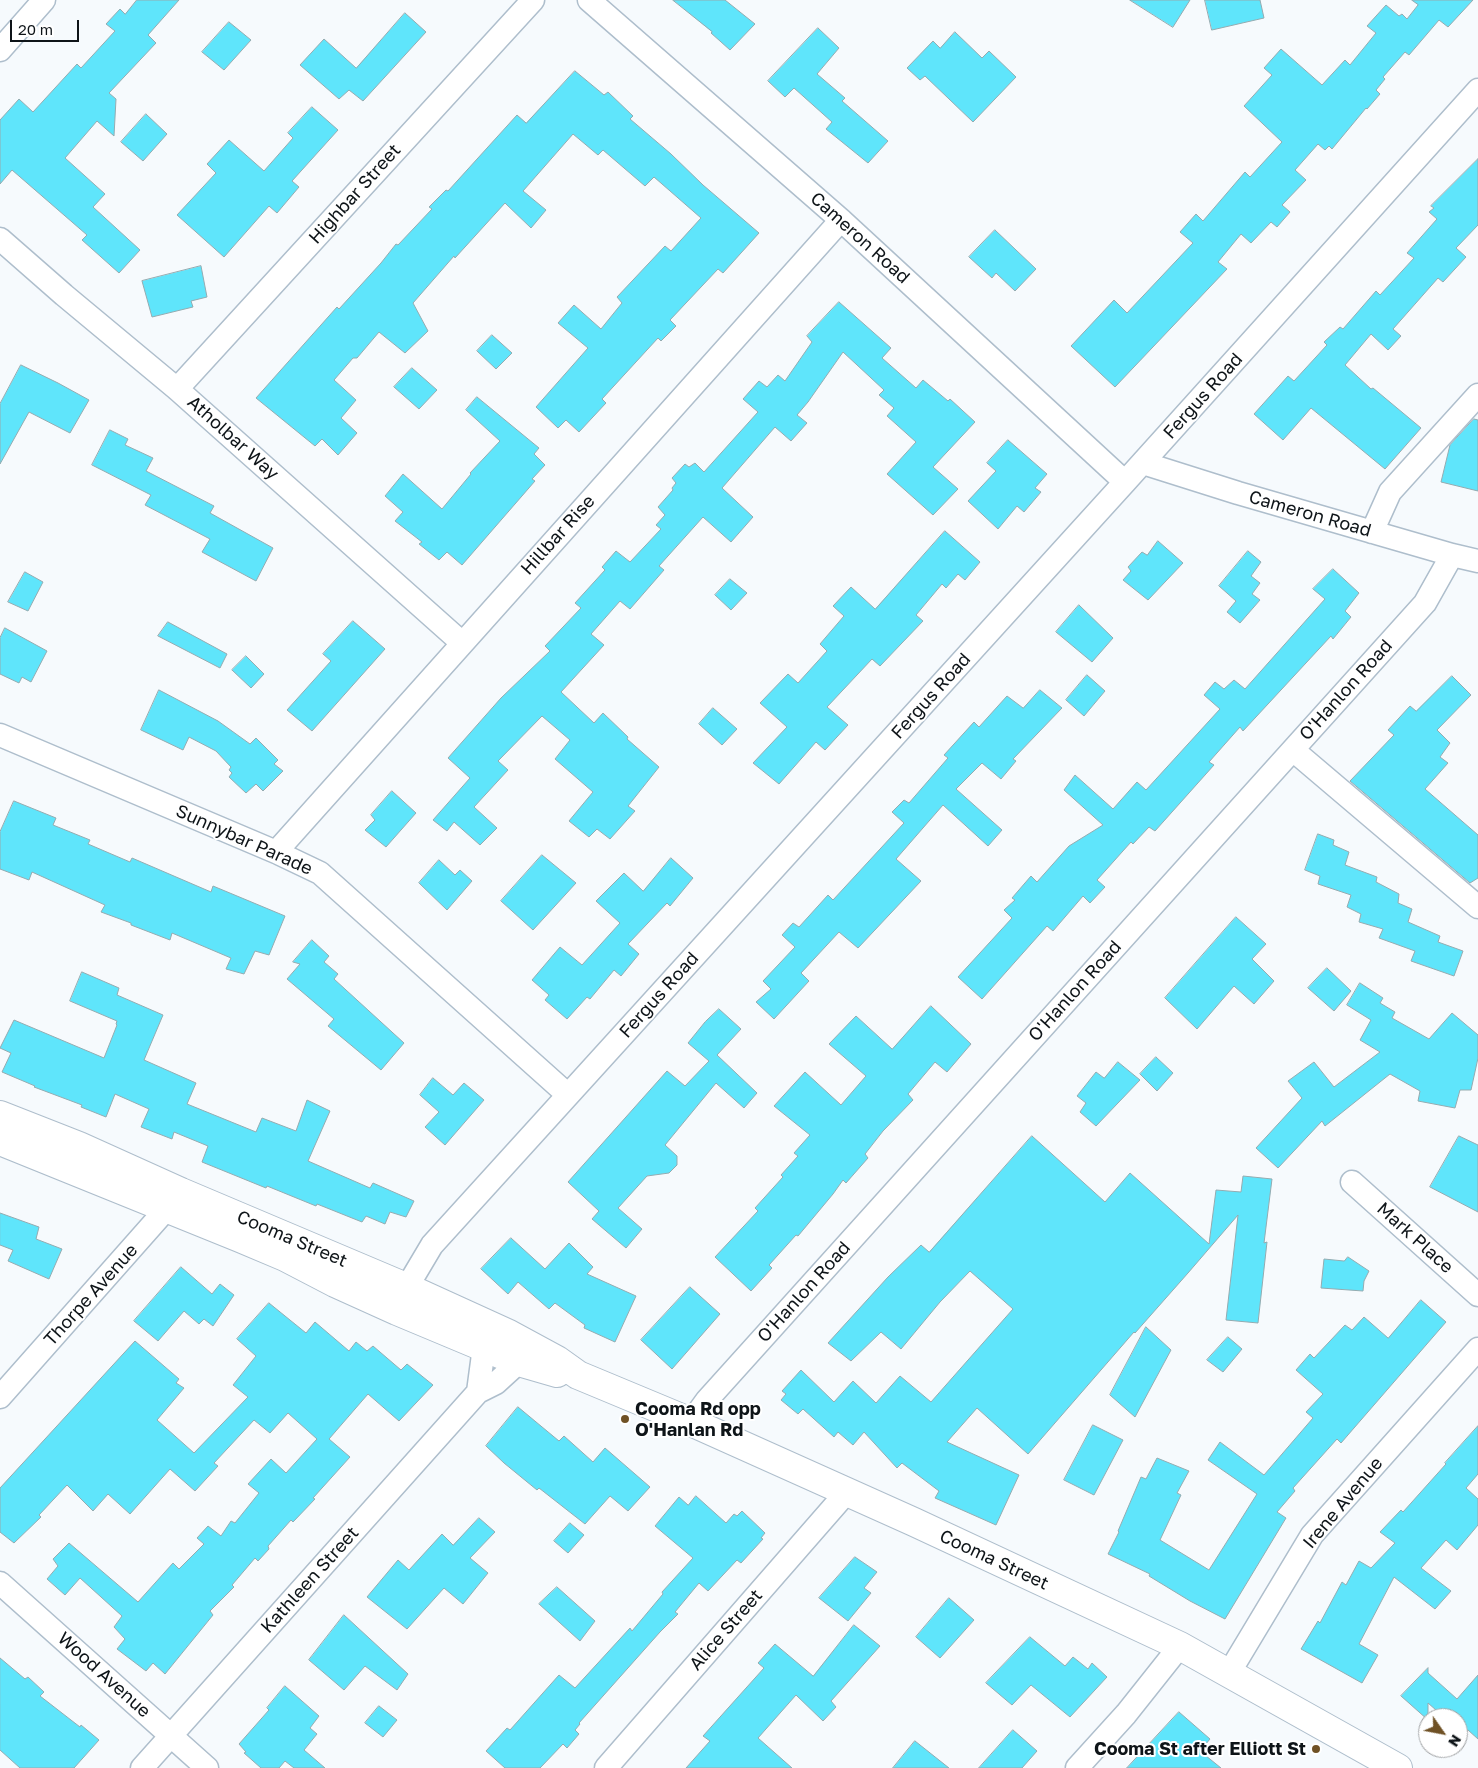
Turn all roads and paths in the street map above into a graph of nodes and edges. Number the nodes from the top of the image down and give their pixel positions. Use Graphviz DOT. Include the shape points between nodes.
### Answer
graph roads {
  1 [pos="44,0"];
  2 [pos="532,0"];
  3 [pos="589,0"];
  4 [pos="0,50"];
  5 [pos="1478,90"];
  6 [pos="841,220"];
  7 [pos="0,239"];
  8 [pos="178,388"];
  9 [pos="1478,394"];
  10 [pos="1143,462"];
  11 [pos="1126,482"];
  12 [pos="1372,532"];
  13 [pos="1452,555"];
  14 [pos="1478,561"];
  15 [pos="461,642"];
  16 [pos="0,735"];
  17 [pos="1293,750"];
  18 [pos="276,852"];
  19 [pos="1478,907"];
  20 [pos="568,1095"];
  21 [pos="0,1115"];
  22 [pos="0,1141"];
  23 [pos="1352,1182"];
  24 [pos="174,1201"];
  25 [pos="1478,1295"];
  26 [pos="402,1299"];
  27 [pos="484,1347"];
  28 [pos="1478,1349"];
  29 [pos="519,1362"];
  30 [pos="578,1375"];
  31 [pos="478,1392"];
  32 [pos="0,1398"];
  33 [pos="691,1422"];
  34 [pos="846,1492"];
  35 [pos="0,1583"];
  36 [pos="1180,1646"];
  37 [pos="1229,1673"];
  38 [pos="171,1735"];
  39 [pos="142,1768"];
  40 [pos="208,1768"];
  41 [pos="606,1768"];
  42 [pos="1077,1768"];
  43 [pos="1398,1768"];
  1 -- 4 [label="street"];
  2 -- 8 [label="street, Highbar Street"];
  3 -- 6 [label="street, Cameron Road"];
  5 -- 10 [label="street, Fergus Road"];
  6 -- 11 [label="street, Cameron Road"];
  6 -- 15 [label="street, Hillbar Rise"];
  7 -- 8 [label="street, Atholbar Way"];
  8 -- 15 [label="street, Atholbar Way"];
  9 -- 12 [label="street" via="1390,492"];
  10 -- 11 [label="street, Fergus Road"];
  10 -- 12 [label="street, Cameron Road"];
  11 -- 20 [label="street, Fergus Road"];
  12 -- 13 [label="street, Cameron Road"];
  13 -- 14 [label="street, Cameron Road"];
  13 -- 17 [label="street, O'Hanlon Road" via="1425,603"];
  15 -- 18 [label="street, Hillbar Rise"];
  16 -- 18 [label="street, Sunnybar Parade"];
  17 -- 19 [label="street"];
  17 -- 33 [label="street, O'Hanlon Road" via="707,1400"];
  18 -- 20 [label="street, Sunnybar Parade" via="320,874"];
  20 -- 26 [label="street, Fergus Road" via="432,1245"];
  21 -- 24 [label="main road, Cooma Street" via="79,1146"];
  22 -- 24 [label="main road, Cooma Street"];
  23 -- 25 [label="street, Mark Place"];
  24 -- 26 [label="main road, Cooma Street" via="335,1283"];
  24 -- 32 [label="street, Thorpe Avenue"];
  26 -- 27 [label="main road, Cooma Street"];
  26 -- 30 [label="main road, Cooma Street" via="509,1334"];
  27 -- 29 [label="main road, Cooma Street"];
  27 -- 31 [label="street"];
  28 -- 37 [label="street, Irene Avenue" via="1312,1535"];
  29 -- 30 [label="main road, Cooma Street" via="556,1373"];
  29 -- 31 [label="street, Kathleen Street" via="496,1383"];
  30 -- 33 [label="main road, Cooma Street"];
  31 -- 38 [label="street, Kathleen Street"];
  33 -- 34 [label="main road, Cooma Street"];
  34 -- 36 [label="main road, Cooma Street"];
  34 -- 41 [label="street, Alice Street"];
  35 -- 38 [label="street, Wood Avenue"];
  36 -- 37 [label="main road, Cooma Street"];
  36 -- 42 [label="street" via="1126,1714"];
  37 -- 43 [label="main road, Cooma Street"];
  38 -- 39 [label="street, Kathleen Street"];
  38 -- 40 [label="street, Wood Avenue"];
}
